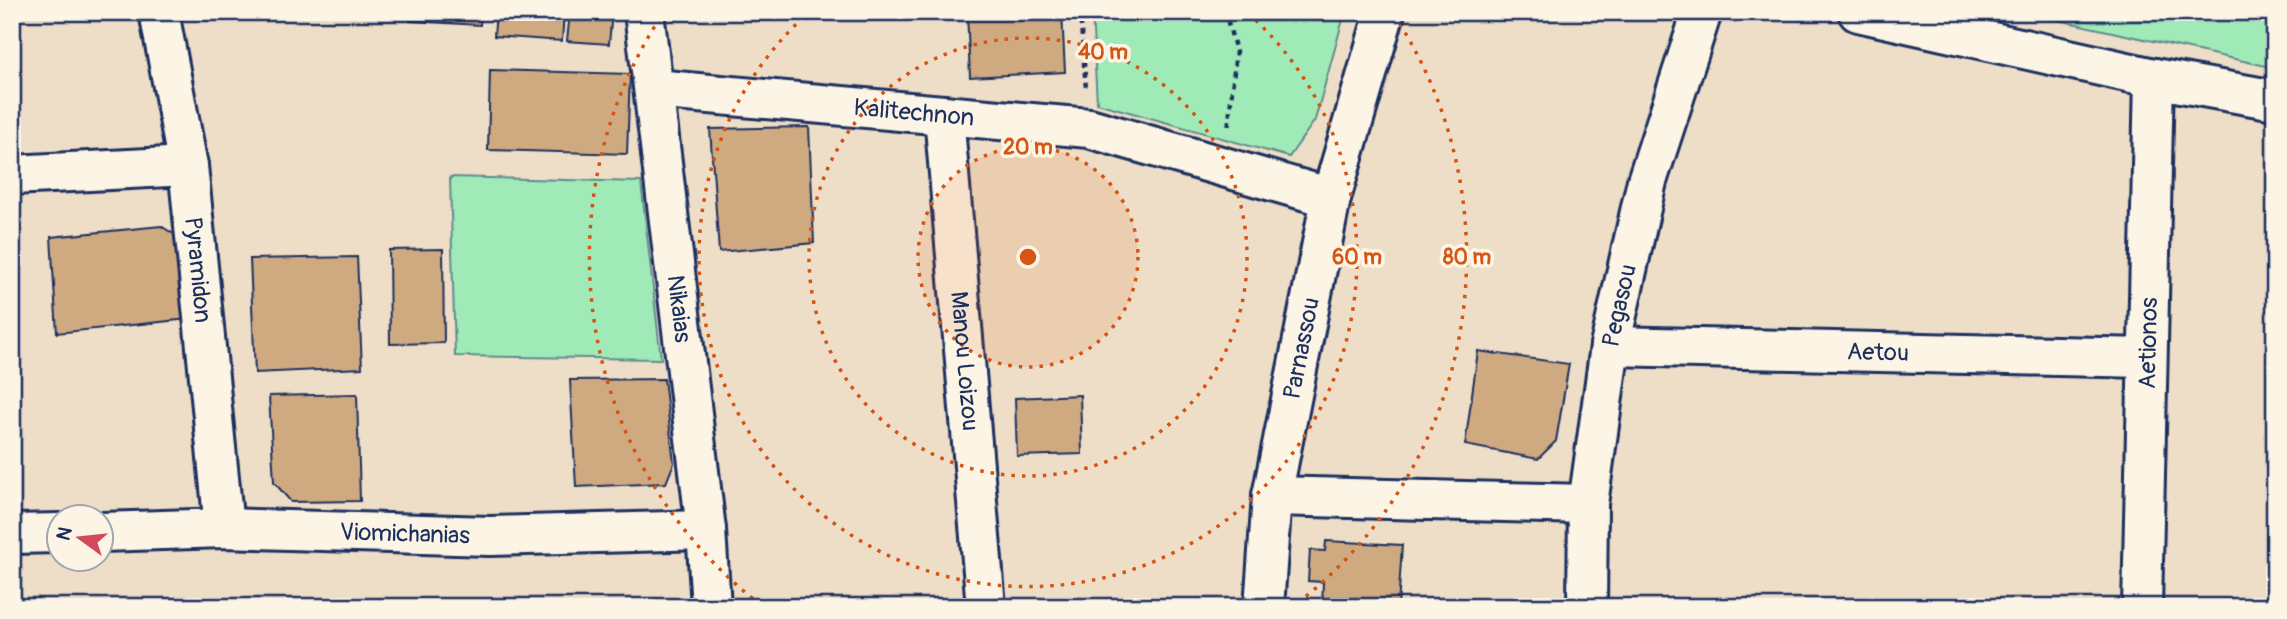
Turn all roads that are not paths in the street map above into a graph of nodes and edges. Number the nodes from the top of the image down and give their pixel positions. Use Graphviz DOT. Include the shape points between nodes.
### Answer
graph roads {
  1 [pos="159,12"];
  2 [pos="644,12"];
  3 [pos="1385,12"];
  4 [pos="1703,12"];
  5 [pos="1858,12"];
  6 [pos="2154,78"];
  7 [pos="654,89"];
  8 [pos="2275,100"];
  9 [pos="944,116"];
  10 [pos="188,166"];
  11 [pos="12,175"];
  12 [pos="1331,198"];
  13 [pos="1610,346"];
  14 [pos="2147,358"];
  15 [pos="1272,496"];
  16 [pos="1588,504"];
  17 [pos="224,528"];
  18 [pos="706,530"];
  19 [pos="116,531"];
  20 [pos="46,533"];
  21 [pos="12,534"];
  22 [pos="711,607"];
  23 [pos="986,607"];
  24 [pos="1264,607"];
  25 [pos="1587,607"];
  26 [pos="2142,607"];
  1 -- 10 [label="street, Pyramidon"];
  2 -- 7 [label="street, Nikaias"];
  3 -- 12 [label="street, Parnassou"];
  4 -- 13 [label="street, Pegasou" via="1647,181"];
  5 -- 6 [label="street"];
  6 -- 8 [label="street"];
  6 -- 14 [label="street, Aetionos"];
  7 -- 9 [label="street, Kalitechnon"];
  7 -- 18 [label="street, Nikaias"];
  9 -- 12 [label="street, Kalitechnon" via="1089,128"];
  9 -- 23 [label="street, Manou Loizou"];
  10 -- 11 [label="street"];
  10 -- 17 [label="street, Pyramidon"];
  12 -- 15 [label="street, Parnassou"];
  13 -- 14 [label="street, Aetou"];
  13 -- 16 [label="street, Pegasou"];
  14 -- 26 [label="street, Aetionos"];
  15 -- 16 [label="street"];
  15 -- 24 [label="street, Parnassou"];
  16 -- 25 [label="street, Pegasou"];
  17 -- 18 [label="street, Viomichanias" via="490,536"];
  17 -- 19 [label="street, Viomichanias"];
  18 -- 22 [label="street, Nikaias"];
  20 -- 21 [label="street"];
}
